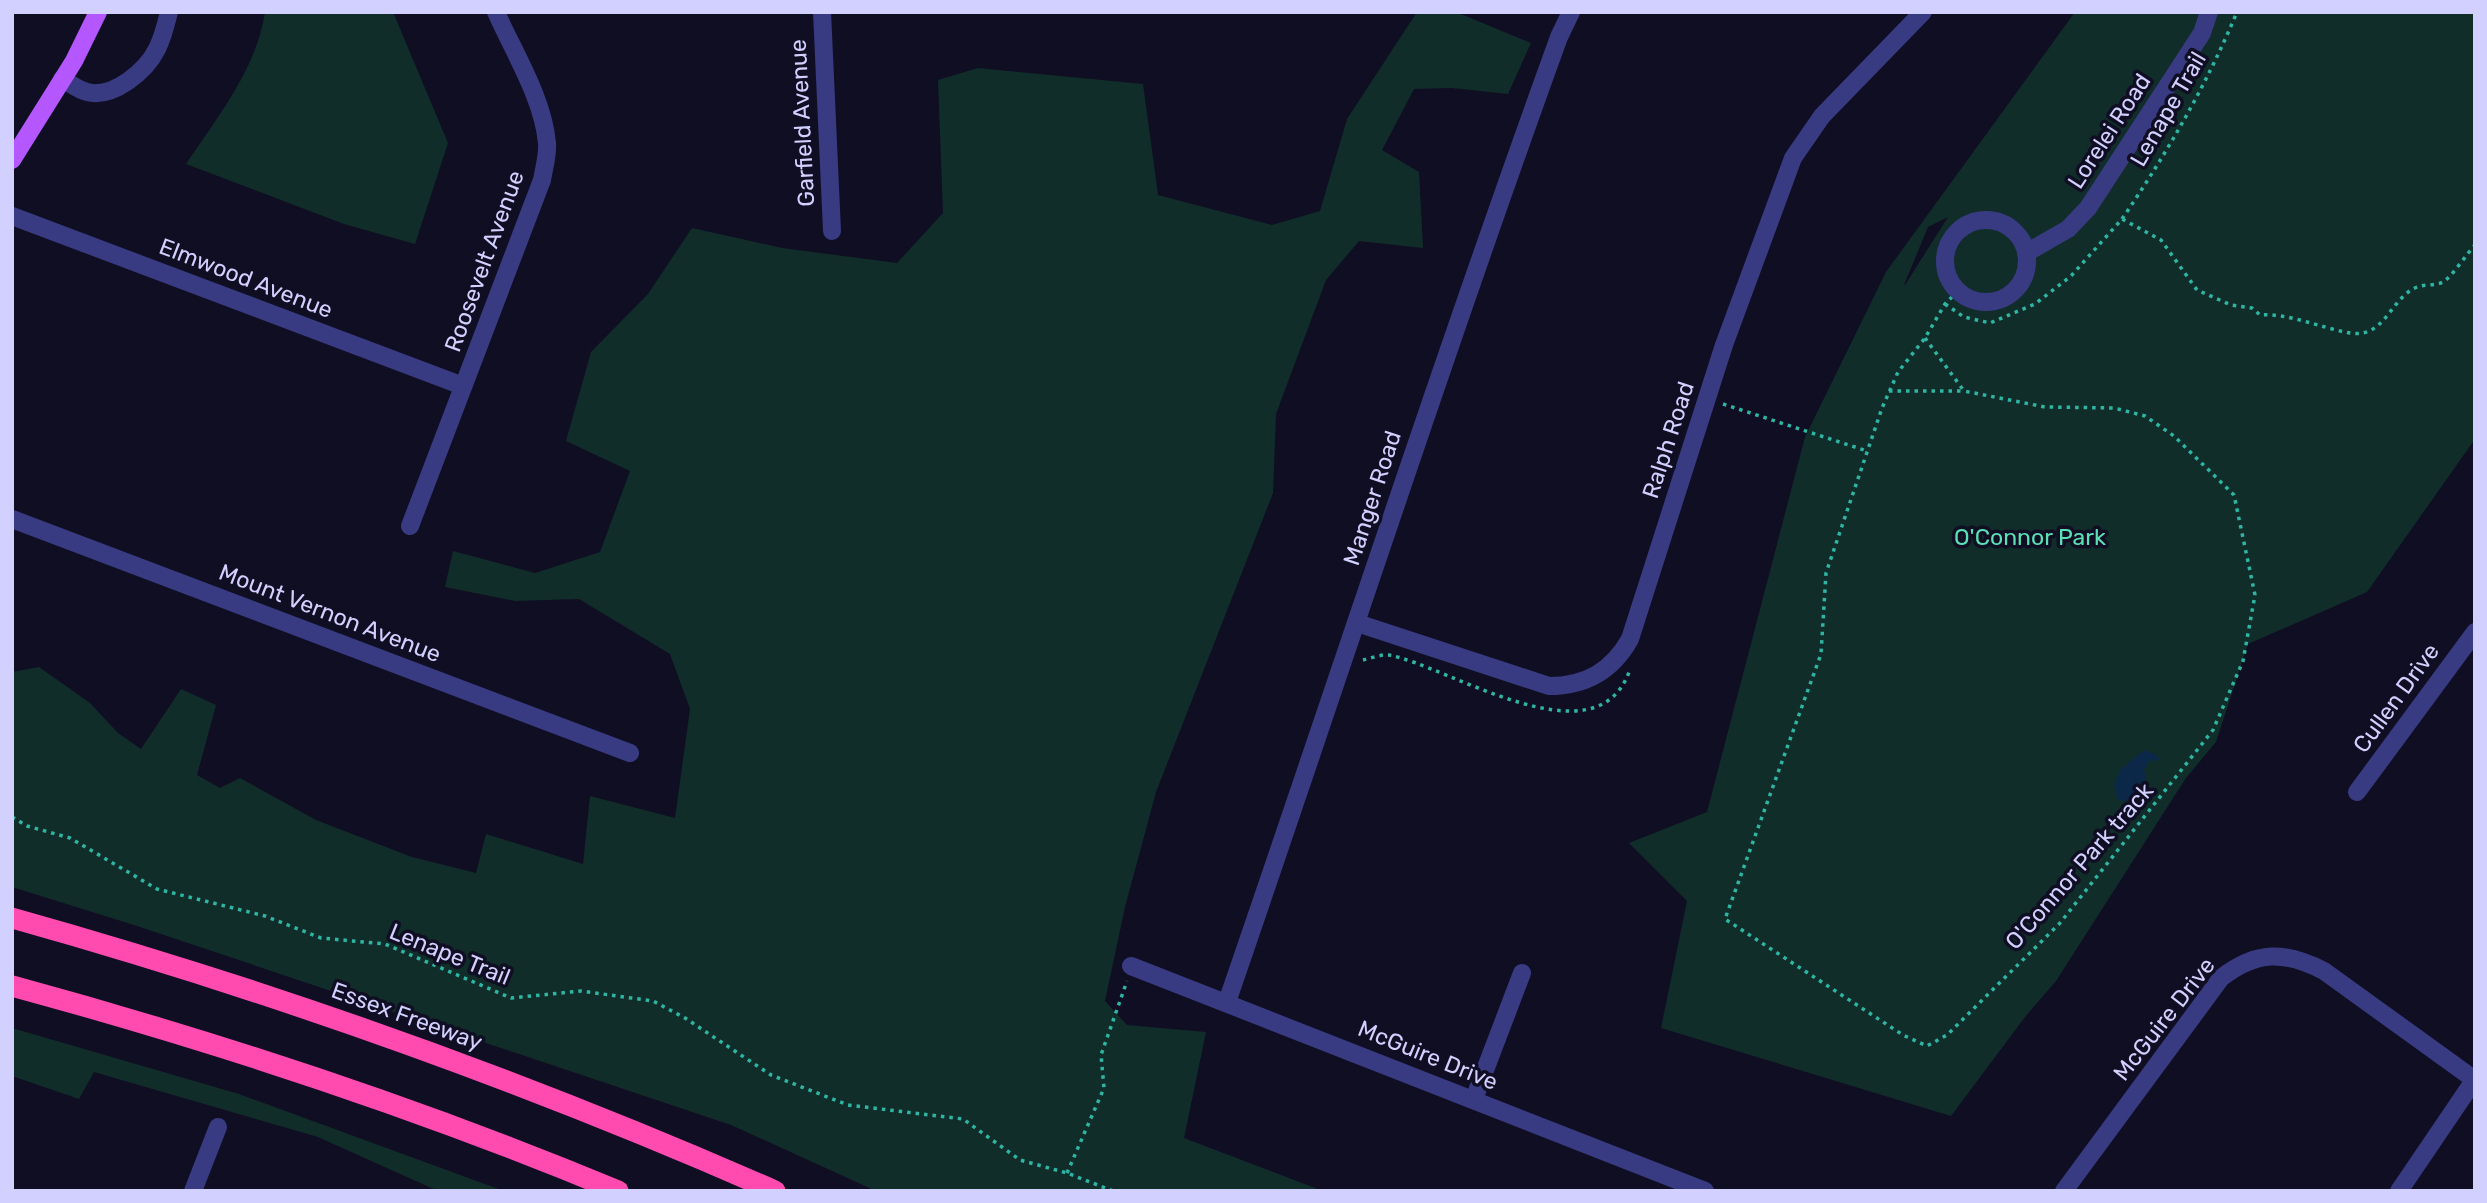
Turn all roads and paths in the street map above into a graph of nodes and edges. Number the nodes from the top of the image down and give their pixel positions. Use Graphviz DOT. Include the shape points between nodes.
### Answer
graph roads {
  1 [pos="98,12"];
  2 [pos="169,12"];
  3 [pos="496,12"];
  4 [pos="822,12"];
  5 [pos="1571,12"];
  6 [pos="1923,12"];
  7 [pos="2209,12"];
  8 [pos="2237,12"];
  9 [pos="62,79"];
  10 [pos="12,160"];
  11 [pos="12,216"];
  12 [pos="2122,219"];
  13 [pos="832,231"];
  14 [pos="2475,244"];
  15 [pos="2026,253"];
  16 [pos="1952,298"];
  17 [pos="1925,338"];
  18 [pos="463,386"];
  19 [pos="1889,391"];
  20 [pos="1964,391"];
  21 [pos="12,519"];
  22 [pos="410,526"];
  23 [pos="1357,623"];
  24 [pos="2475,632"];
  25 [pos="630,753"];
  26 [pos="2357,792"];
  27 [pos="12,817"];
  28 [pos="12,918"];
  29 [pos="1131,967"];
  30 [pos="1522,974"];
  31 [pos="12,986"];
  32 [pos="1227,1002"];
  33 [pos="2475,1079"];
  34 [pos="1474,1099"];
  35 [pos="218,1127"];
  36 [pos="1067,1173"];
  37 [pos="193,1191"];
  38 [pos="618,1191"];
  39 [pos="775,1191"];
  40 [pos="1113,1191"];
  41 [pos="1705,1191"];
  42 [pos="2064,1191"];
  43 [pos="2399,1191"];
  1 -- 9 [label="main road"];
  2 -- 9 [label="street" via="152,57 129,80 95,93"];
  3 -- 18 [label="street, Roosevelt Avenue" via="538,108 546,162"];
  4 -- 13 [label="street, Garfield Avenue"];
  5 -- 23 [label="street, Manger Road" via="1460,309"];
  6 -- 23 [label="street, Ralph Road" via="1822,116 1793,158 1724,345 1630,639 1611,666 1582,682 1549,687"];
  7 -- 15 [label="street, Lorelei Road" via="2202,33 2088,208 2068,229"];
  8 -- 12 [label="path, Lenape Trail" via="2198,97"];
  9 -- 10 [label="main road"];
  11 -- 18 [label="street, Elmwood Avenue"];
  12 -- 14 [label="path" via="2161,240 2197,290 2231,305 2252,308 2260,315 2275,314 2351,334 2369,332 2384,322 2394,304 2415,287 2444,282"];
  12 -- 16 [label="path, Lenape Trail" via="2071,276 2035,304 1990,323 1964,317"];
  15 -- 16 [label="street" via="2023,278 2006,297 1981,302"];
  15 -- 16 [label="street" via="2006,225 1982,220 1971,223 1952,237 1945,260"];
  16 -- 17 [label="path, O'Connor Park track"];
  17 -- 19 [label="path, O'Connor Park track"];
  17 -- 20 [label="path"];
  18 -- 22 [label="street, Roosevelt Avenue"];
  19 -- 20 [label="path, O'Connor Park track"];
  19 -- 20 [label="path, O'Connor Park track" via="1826,573 1821,654 1725,919 1927,1046 1947,1035 2060,923 2213,730 2243,661 2255,595 2234,495 2174,436 2145,416 2114,408 2045,407"];
  21 -- 25 [label="street, Mount Vernon Avenue"];
  23 -- 32 [label="street, Manger Road"];
  24 -- 26 [label="street, Cullen Drive"];
  27 -- 36 [label="path, Lenape Trail" via="70,838 157,889 265,916 321,938 385,944 511,998 581,991 653,1001 771,1075 848,1105 963,1119 1020,1160"];
  28 -- 39 [label="highway, Essex Freeway" via="152,958 389,1036 540,1092"];
  29 -- 32 [label="street, McGuire Drive"];
  29 -- 36 [label="path" via="1101,1055 1104,1088"];
  30 -- 34 [label="street"];
  31 -- 38 [label="highway" via="173,1030 419,1113"];
  32 -- 34 [label="street, McGuire Drive"];
  33 -- 42 [label="street, McGuire Drive" via="2301,959 2273,956 2242,962 2221,978"];
  33 -- 43 [label="street"];
  34 -- 41 [label="street, McGuire Drive"];
  35 -- 37 [label="street"];
  36 -- 40 [label="path, Lenape Trail"];
}
